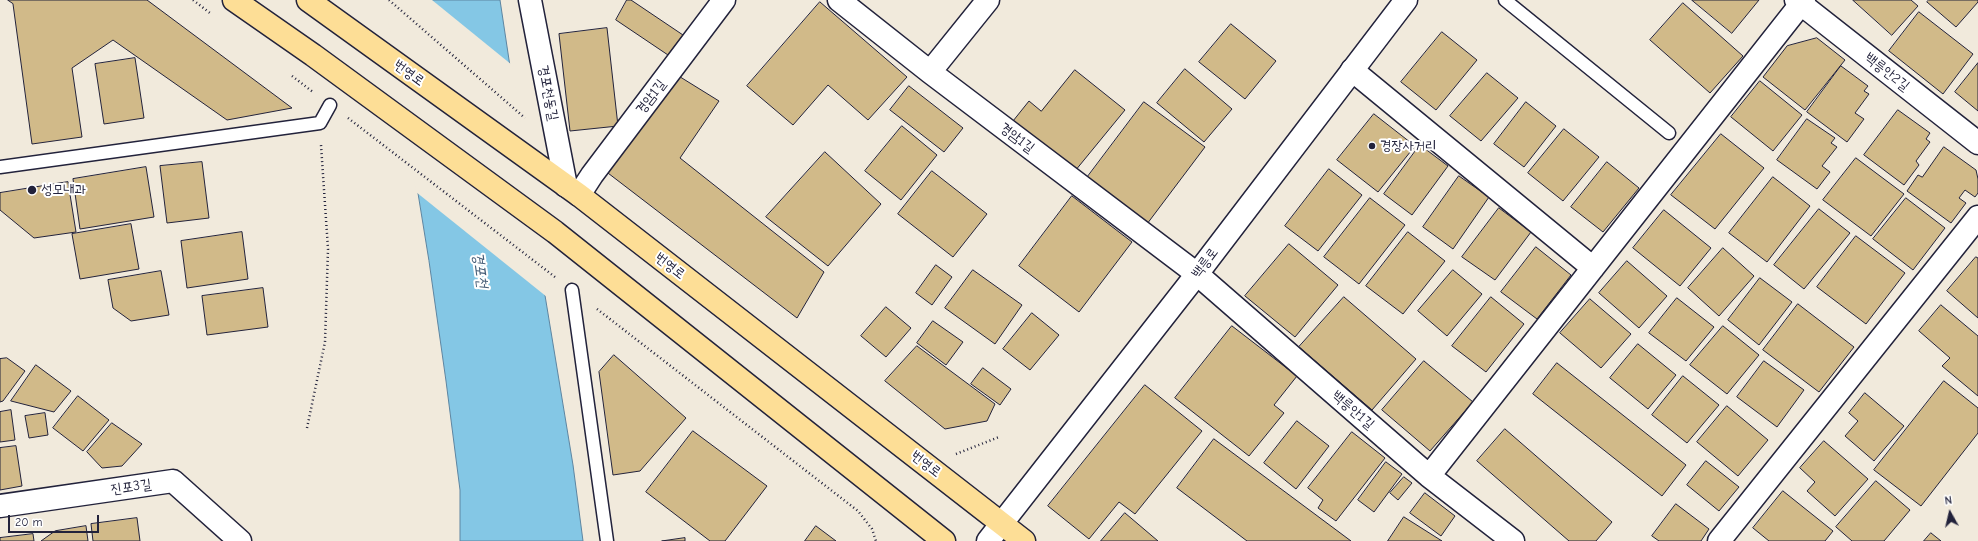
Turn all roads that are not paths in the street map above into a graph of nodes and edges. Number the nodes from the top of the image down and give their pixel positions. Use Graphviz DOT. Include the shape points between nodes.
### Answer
graph roads {
  1 [pos="234,0"];
  2 [pos="308,0"];
  3 [pos="530,0"];
  4 [pos="724,0"];
  5 [pos="839,0"];
  6 [pos="988,0"];
  7 [pos="1406,0"];
  8 [pos="1505,0"];
  9 [pos="1801,1"];
  10 [pos="1352,70"];
  11 [pos="930,72"];
  12 [pos="330,105"];
  13 [pos="1669,133"];
  14 [pos="1978,143"];
  15 [pos="0,167"];
  16 [pos="572,191"];
  17 [pos="1978,217"];
  18 [pos="1593,268"];
  19 [pos="1197,274"];
  20 [pos="567,287"];
  21 [pos="1429,476"];
  22 [pos="0,506"];
  23 [pos="1003,524"];
  24 [pos="240,541"];
  25 [pos="607,541"];
  26 [pos="944,541"];
  27 [pos="988,541"];
  28 [pos="1024,541"];
  29 [pos="1513,541"];
  30 [pos="1719,541"];
  1 -- 26 [label="main road" via="555,232"];
  2 -- 16 [label="main road, 번영로"];
  3 -- 16 [label="street, 경포천동길" via="558,147"];
  4 -- 16 [label="street, 경암1길" via="592,175"];
  5 -- 11 [label="street, 경암1길"];
  6 -- 11 [label="street"];
  7 -- 10 [label="street, 백릉로"];
  8 -- 13 [label="lane"];
  9 -- 14 [label="street, 백릉안2길"];
  9 -- 18 [label="street"];
  10 -- 18 [label="street"];
  10 -- 19 [label="street, 백릉로"];
  11 -- 19 [label="street, 경암1길"];
  12 -- 15 [label="lane" via="320,123"];
  16 -- 23 [label="main road, 번영로"];
  17 -- 30 [label="street"];
  18 -- 21 [label="street"];
  19 -- 21 [label="street, 백릉안1길"];
  19 -- 23 [label="street, 백릉로"];
  20 -- 25 [label="lane"];
  21 -- 29 [label="street, 백릉안1길"];
  22 -- 24 [label="street, 진포3길" via="173,480"];
  23 -- 27 [label="street, 백릉로"];
  23 -- 28 [label="main road, 번영로"];
}
